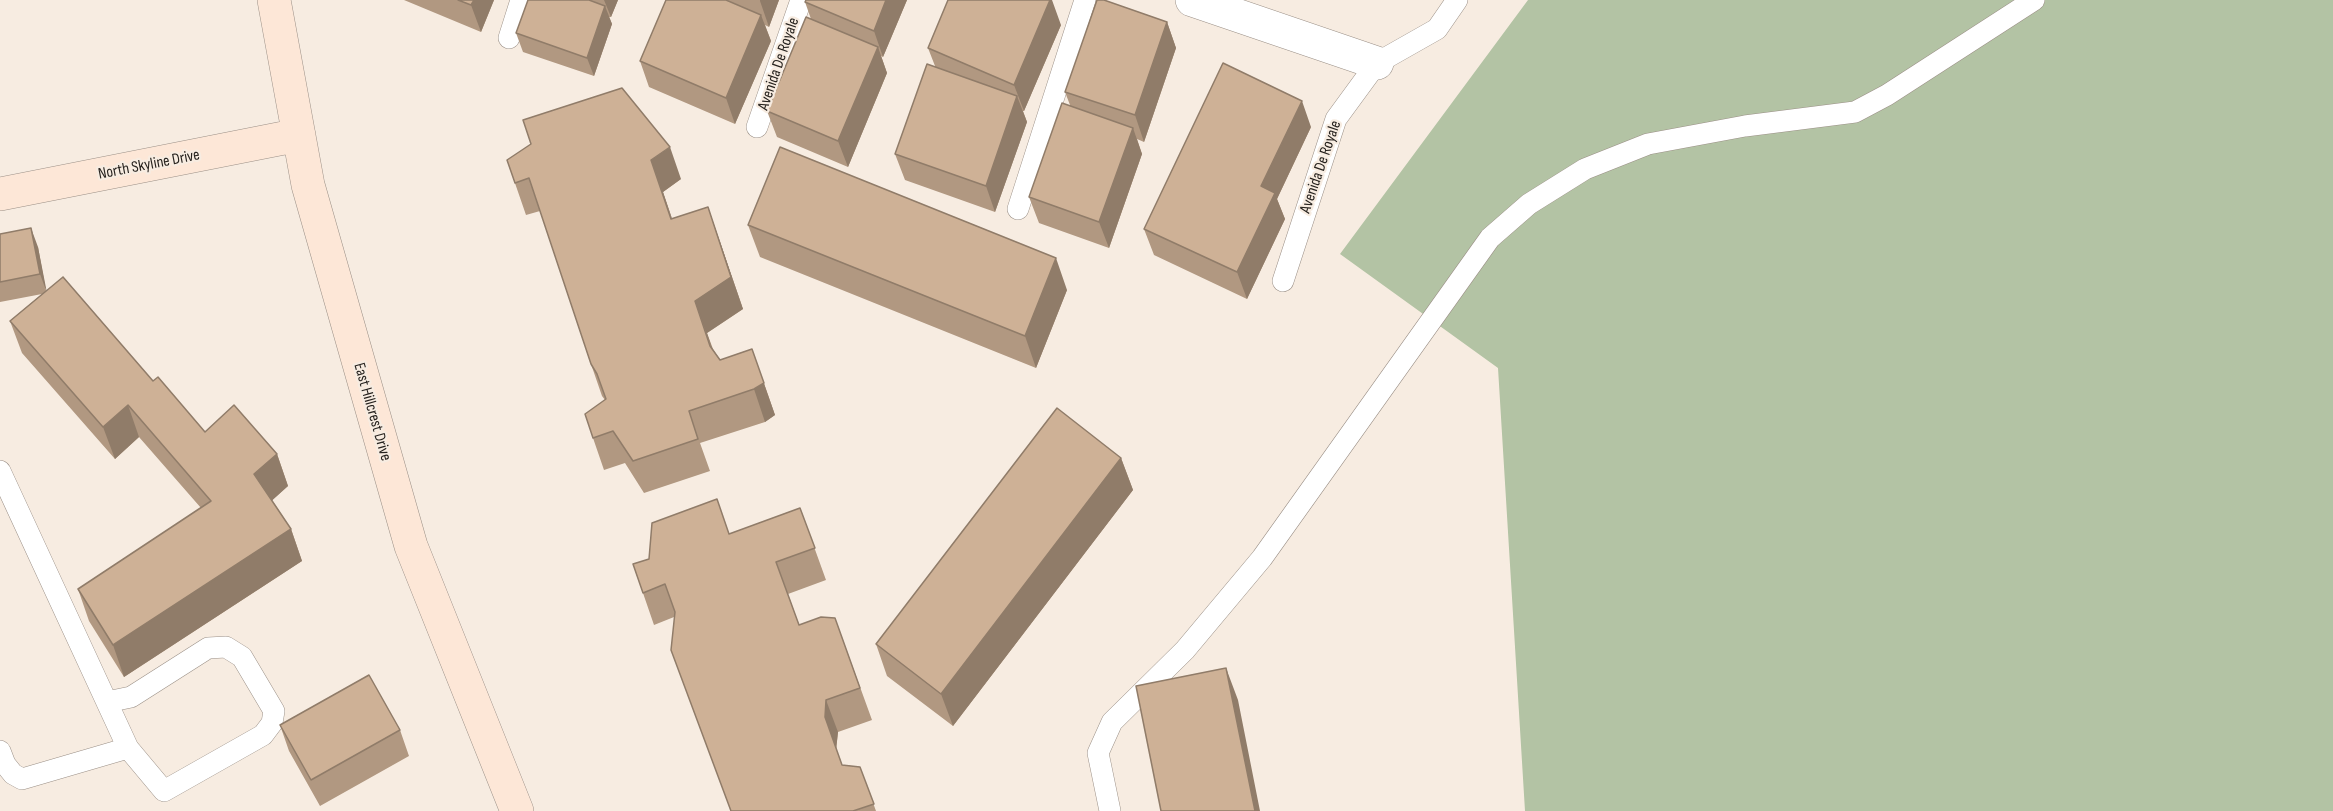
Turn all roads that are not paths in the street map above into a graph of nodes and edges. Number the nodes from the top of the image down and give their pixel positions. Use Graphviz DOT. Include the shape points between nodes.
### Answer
graph roads {
  1 [pos="274,0"];
  2 [pos="521,0"];
  3 [pos="801,0"];
  4 [pos="1085,0"];
  5 [pos="1192,0"];
  6 [pos="1457,0"];
  7 [pos="2034,0"];
  8 [pos="509,38"];
  9 [pos="1377,63"];
  10 [pos="757,127"];
  11 [pos="298,135"];
  12 [pos="0,194"];
  13 [pos="1018,209"];
  14 [pos="1283,281"];
  15 [pos="0,471"];
  16 [pos="107,702"];
  17 [pos="128,748"];
  18 [pos="0,751"];
  19 [pos="517,811"];
  20 [pos="1110,811"];
  1 -- 11 [label="main road, East Hillcrest Drive"];
  2 -- 8 [label="lane"];
  3 -- 10 [label="lane, Avenida De Royale"];
  4 -- 13 [label="lane"];
  5 -- 9 [label="street"];
  6 -- 9 [label="lane, Avenida De Royale" via="1437,29"];
  7 -- 20 [label="lane" via="1855,112 1648,144 1585,169 1529,204 1490,238 1262,558 1185,650 1112,722 1098,753"];
  9 -- 14 [label="lane, Avenida De Royale" via="1336,119"];
  11 -- 12 [label="main road, North Skyline Drive"];
  11 -- 19 [label="main road, East Hillcrest Drive" via="308,185 411,546"];
  15 -- 16 [label="lane"];
  16 -- 17 [label="lane"];
  16 -- 17 [label="lane" via="131,697 208,648 226,647 242,657 274,711 272,723 263,735 164,791"];
  17 -- 18 [label="lane" via="22,779 4,764"];
}
